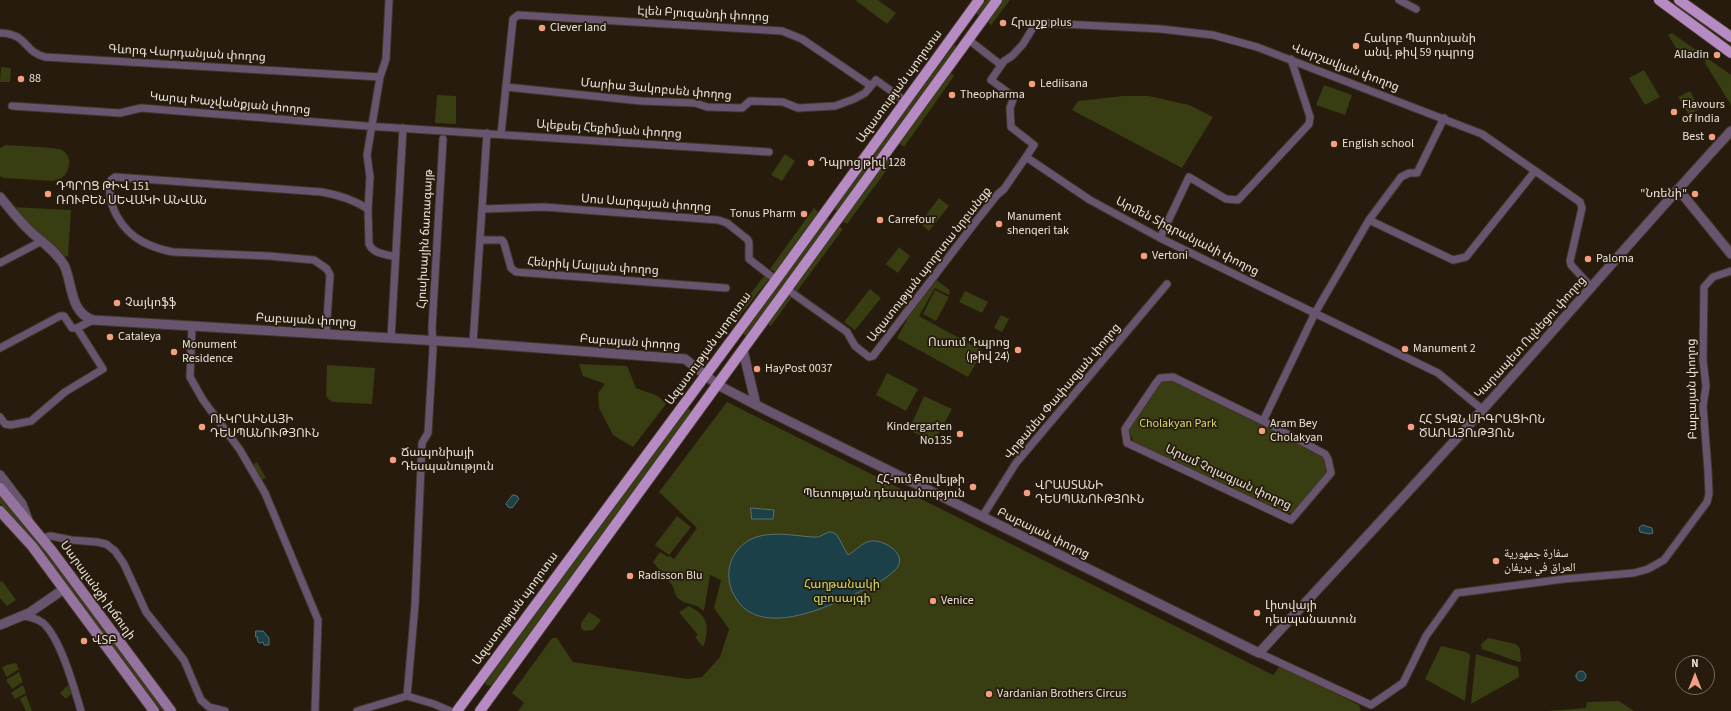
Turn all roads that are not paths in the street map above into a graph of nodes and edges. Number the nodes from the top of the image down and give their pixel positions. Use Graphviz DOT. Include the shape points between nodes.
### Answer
graph roads {
  1 [pos="389,0"];
  2 [pos="979,0"];
  3 [pos="997,0"];
  4 [pos="1399,0"];
  5 [pos="1658,0"];
  6 [pos="1679,0"];
  7 [pos="1416,9"];
  8 [pos="0,33"];
  9 [pos="1731,37"];
  10 [pos="969,40"];
  11 [pos="1731,53"];
  12 [pos="1291,59"];
  13 [pos="1001,65"];
  14 [pos="380,77"];
  15 [pos="871,86"];
  16 [pos="506,87"];
  17 [pos="905,101"];
  18 [pos="12,106"];
  19 [pos="1444,118"];
  20 [pos="371,127"];
  21 [pos="403,128"];
  22 [pos="447,130"];
  23 [pos="1731,131"];
  24 [pos="487,133"];
  25 [pos="501,134"];
  26 [pos="1731,136"];
  27 [pos="443,139"];
  28 [pos="769,152"];
  29 [pos="1026,157"];
  30 [pos="1535,171"];
  31 [pos="1676,191"];
  32 [pos="0,197"];
  33 [pos="368,209"];
  34 [pos="482,209"];
  35 [pos="1369,220"];
  36 [pos="1160,238"];
  37 [pos="480,240"];
  38 [pos="42,241"];
  39 [pos="1731,254"];
  40 [pos="395,257"];
  41 [pos="0,263"];
  42 [pos="1731,271"];
  43 [pos="776,280"];
  44 [pos="1167,284"];
  45 [pos="726,288"];
  46 [pos="1592,288"];
  47 [pos="788,290"];
  48 [pos="1315,314"];
  49 [pos="93,320"];
  50 [pos="192,326"];
  51 [pos="77,328"];
  52 [pos="326,334"];
  53 [pos="391,338"];
  54 [pos="432,340"];
  55 [pos="473,343"];
  56 [pos="0,348"];
  57 [pos="743,350"];
  58 [pos="705,375"];
  59 [pos="718,385"];
  60 [pos="756,405"];
  61 [pos="1483,410"];
  62 [pos="0,417"];
  63 [pos="1263,421"];
  64 [pos="0,476"];
  65 [pos="0,488"];
  66 [pos="0,511"];
  67 [pos="982,517"];
  68 [pos="29,523"];
  69 [pos="42,538"];
  70 [pos="64,590"];
  71 [pos="23,616"];
  72 [pos="0,625"];
  73 [pos="1259,653"];
  74 [pos="407,696"];
  75 [pos="468,696"];
  76 [pos="81,711"];
  77 [pos="154,711"];
  78 [pos="171,711"];
  79 [pos="225,711"];
  80 [pos="315,711"];
  81 [pos="357,711"];
  82 [pos="450,711"];
  83 [pos="457,711"];
  84 [pos="461,711"];
  85 [pos="480,711"];
  1 -- 14 [label="street" via="386,59"];
  2 -- 17 [label="main road, Ազատության պողոտա"];
  3 -- 10 [label="main road"];
  4 -- 7 [label="street"];
  5 -- 11 [label="main road"];
  6 -- 9 [label="main road"];
  8 -- 14 [label="street, Գևորգ Վարդանյան փողոց" via="18,36 37,55 45,56"];
  10 -- 13 [label="street"];
  10 -- 47 [label="main road"];
  12 -- 13 [label="street, Վարշավյան փողոց" via="1213,34 1044,23 1034,26 1023,44"];
  12 -- 19 [label="street, Վարշավյան փողոց"];
  12 -- 36 [label="street" via="1310,120 1309,124 1238,200 1226,199 1189,178"];
  13 -- 29 [label="street" via="991,80 1014,97 1010,108 1011,127 1034,145"];
  14 -- 20 [label="street"];
  15 -- 16 [label="street, Մարիա Յակոբսեն փողոց" via="854,99 835,106 798,108 783,102 750,100 742,108 707,107 695,103 641,101"];
  15 -- 16 [label="street, Էլեն Բյուզանդի փողոց" via="802,38 782,31 518,15 513,19"];
  15 -- 17 [label="street" via="876,80"];
  16 -- 25 [label="street"];
  17 -- 43 [label="main road, Ազատության պողոտա"];
  18 -- 20 [label="street, Կարպ Խաչվանքյան փողոց" via="120,113 141,108"];
  19 -- 30 [label="street, Վարշավյան փողոց" via="1482,134"];
  19 -- 35 [label="street" via="1417,173 1401,177"];
  20 -- 21 [label="street, Կարպ Խաչվանքյան փողոց"];
  20 -- 33 [label="street" via="367,155 370,177"];
  21 -- 22 [label="street, Կարպ Խաչվանքյան փողոց"];
  21 -- 40 [label="street"];
  22 -- 24 [label="street, Ալեքսեյ Հեքիմյան փողոց"];
  23 -- 31 [label="street, Կարապետ Ուլնեցու փողոց"];
  24 -- 25 [label="street, Ալեքսեյ Հեքիմյան փողոց"];
  24 -- 34 [label="street"];
  25 -- 28 [label="street, Ալեքսեյ Հեքիմյան փողոց"];
  26 -- 31 [label="street, Կարապետ Ուլնեցու փողոց"];
  27 -- 54 [label="street, Հյուսիսային ճառագայթ"];
  29 -- 36 [label="street, Արմեն Տիգրանյանի փողոց" via="1090,200"];
  29 -- 47 [label="street, Ազատության պողոտա նրբանցք" via="1004,189 974,224 873,356 869,357 855,346 847,332"];
  30 -- 35 [label="street" via="1466,257 1459,260 1453,260"];
  30 -- 46 [label="street, Վարշավյան փողոց" via="1582,205 1570,261"];
  31 -- 39 [label="street"];
  31 -- 46 [label="street, Կարապետ Ուլնեցու փողոց"];
  32 -- 38 [label="street" via="15,216"];
  33 -- 40 [label="street" via="370,248 375,252"];
  33 -- 52 [label="street" via="341,196 322,192 115,177 110,182 110,198 114,210 133,235 157,249 314,260 327,269 330,275"];
  34 -- 37 [label="street"];
  34 -- 43 [label="street, Սոս Սարգսյան փողոց" via="544,207 723,221 747,239 749,259"];
  35 -- 48 [label="street"];
  36 -- 48 [label="street, Արմեն Տիգրանյանի փողոց"];
  37 -- 45 [label="street, Հենրիկ Մալյան փողոց" via="502,240 511,268 516,272"];
  37 -- 55 [label="street"];
  38 -- 41 [label="street"];
  38 -- 49 [label="street" via="58,256 64,266 76,306 87,318"];
  40 -- 53 [label="street"];
  42 -- 73 [label="street, Բաբայան փողոց" via="1714,277 1704,287 1703,360 1706,386 1702,406 1709,494 1707,502 1664,560 1634,573 1457,593 1426,636 1403,683 1371,705"];
  43 -- 58 [label="main road, Ազատության պողոտա"];
  44 -- 67 [label="street, Վրթանես Փափազյան փողոց" via="1016,463"];
  46 -- 61 [label="street, Կարապետ Ուլնեցու փողոց"];
  47 -- 57 [label="main road"];
  48 -- 61 [label="street, Արմեն Տիգրանյանի փողոց" via="1438,374"];
  48 -- 63 [label="street"];
  49 -- 50 [label="street, Բաբայան փողոց"];
  49 -- 51 [label="street"];
  50 -- 52 [label="street, Բաբայան փողոց"];
  50 -- 80 [label="street" via="190,377 203,400 240,450 265,493 318,620"];
  51 -- 56 [label="street" via="72,328 64,316 60,316"];
  51 -- 62 [label="street" via="103,369 65,392 31,421 11,425 6,424"];
  52 -- 53 [label="street, Բաբայան փողոց"];
  53 -- 54 [label="street, Բաբայան փողոց"];
  54 -- 55 [label="street, Բաբայան փողոց"];
  54 -- 74 [label="street, Հյուսիսային ճառագայթ" via="428,433 422,443 415,605"];
  55 -- 58 [label="street, Բաբայան փողոց" via="685,359"];
  57 -- 59 [label="main road"];
  57 -- 60 [label="street"];
  58 -- 59 [label="street, Բաբայան փողոց"];
  58 -- 75 [label="main road, Ազատության պողոտա"];
  59 -- 60 [label="street, Բաբայան փողոց"];
  59 -- 85 [label="main road"];
  60 -- 67 [label="street, Բաբայան փողոց"];
  61 -- 73 [label="street, Կարապետ Ուլնեցու փողոց"];
  63 -- 63 [label="street, Արամ Չոլագյան փողոց" via="1325,454 1328,459 1331,473 1291,520 1127,442 1125,429 1160,378 1173,377"];
  64 -- 68 [label="street" via="22,504"];
  65 -- 68 [label="main road, Սարալանջի խճուղի"];
  66 -- 70 [label="main road, Սարալանջի խճուղի" via="32,546"];
  67 -- 73 [label="street, Բաբայան փողոց"];
  68 -- 69 [label="main road, Սարալանջի խճուղի"];
  69 -- 78 [label="main road, Սարալանջի խճուղի"];
  69 -- 79 [label="street" via="51,536 97,542 106,544 115,551 124,564 146,612 184,660 201,700 210,707"];
  70 -- 71 [label="street"];
  70 -- 77 [label="main road, Սարալանջի խճուղի"];
  71 -- 72 [label="street"];
  71 -- 76 [label="street" via="35,619 49,630 67,668"];
  74 -- 81 [label="street"];
  74 -- 82 [label="street"];
  75 -- 83 [label="main road, Ազատության պողոտա"];
  75 -- 84 [label="main road"];
}
